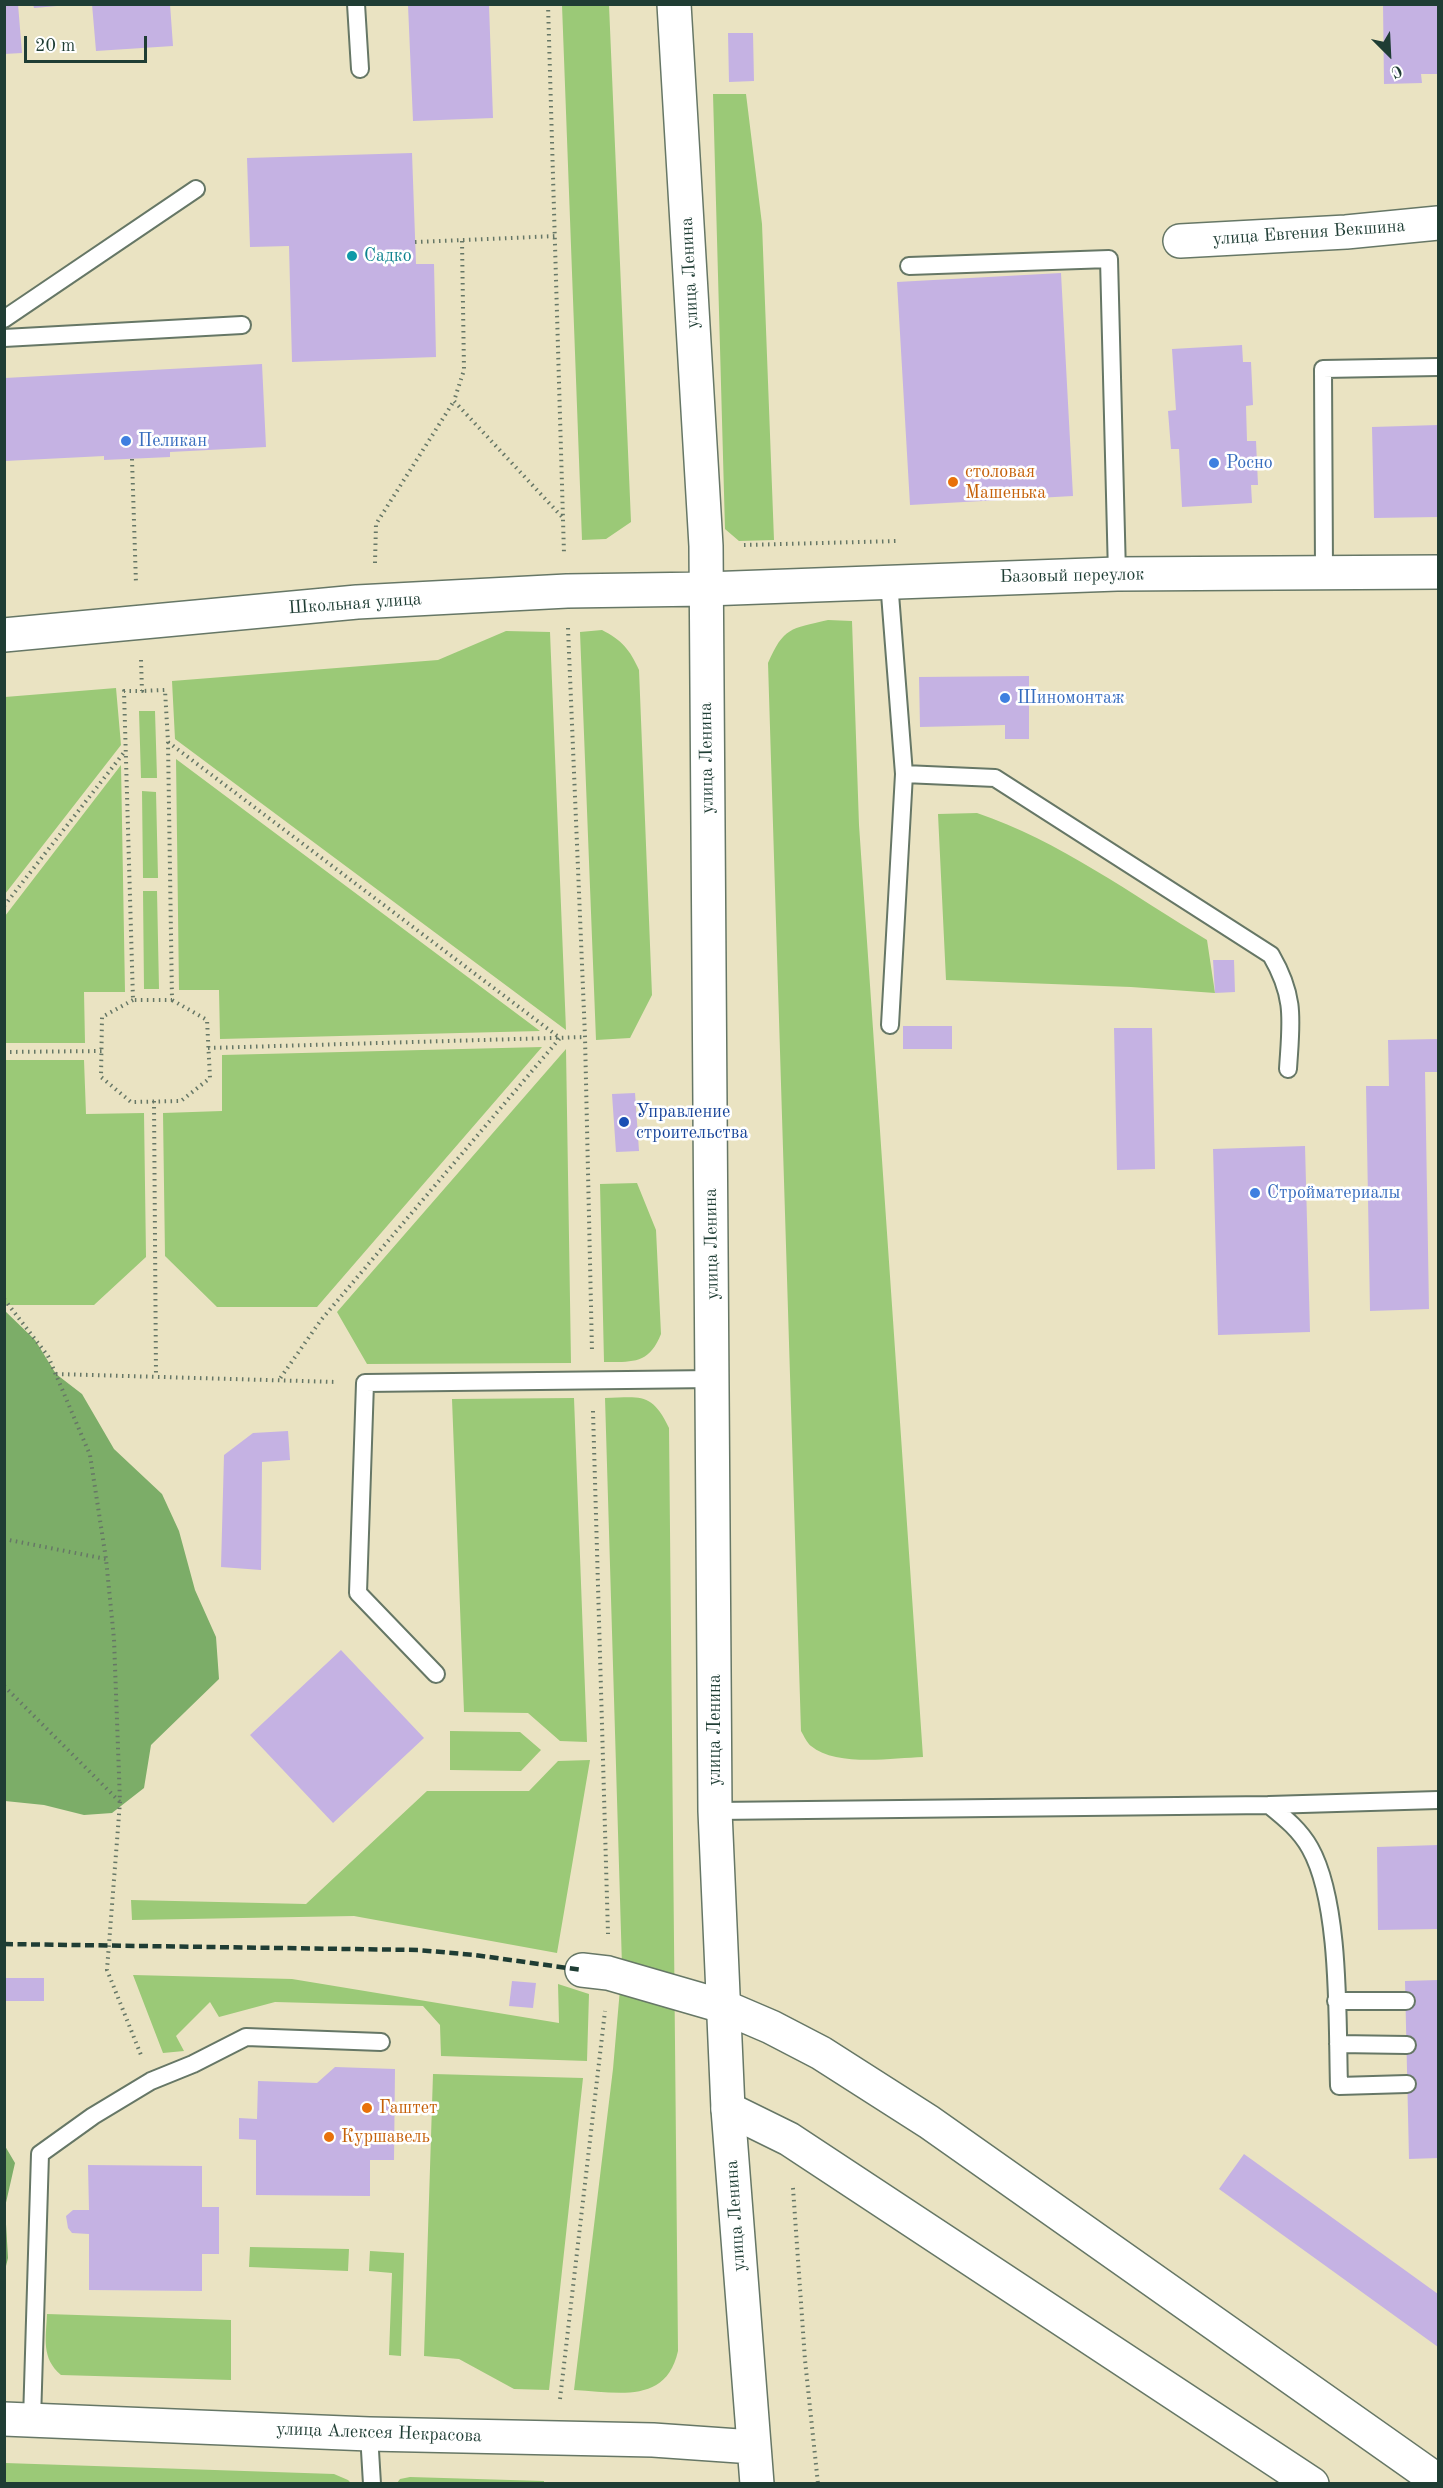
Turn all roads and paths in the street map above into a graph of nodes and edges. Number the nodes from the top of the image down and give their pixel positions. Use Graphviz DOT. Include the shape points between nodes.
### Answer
graph roads {
  1 [pos="356,4"];
  2 [pos="548,4"];
  3 [pos="674,4"];
  4 [pos="360,69"];
  5 [pos="196,189"];
  6 [pos="1438,223"];
  7 [pos="557,236"];
  8 [pos="462,241"];
  9 [pos="1180,241"];
  10 [pos="415,242"];
  11 [pos="909,266"];
  12 [pos="4,319"];
  13 [pos="242,325"];
  14 [pos="4,338"];
  15 [pos="1438,367"];
  16 [pos="454,401"];
  17 [pos="565,519"];
  18 [pos="553,555"];
  19 [pos="564,555"];
  20 [pos="363,564"];
  21 [pos="1324,572"];
  22 [pos="1438,572"];
  23 [pos="1117,574"];
  24 [pos="889,581"];
  25 [pos="136,584"];
  26 [pos="125,585"];
  27 [pos="706,589"];
  28 [pos="567,591"];
  29 [pos="4,635"];
  30 [pos="124,691"];
  31 [pos="142,691"];
  32 [pos="168,742"];
  33 [pos="126,749"];
  34 [pos="904,774"];
  35 [pos="4,906"];
  36 [pos="133,1000"];
  37 [pos="172,1000"];
  38 [pos="890,1025"];
  39 [pos="585,1037"];
  40 [pos="560,1038"];
  41 [pos="208,1048"];
  42 [pos="102,1051"];
  43 [pos="4,1052"];
  44 [pos="1288,1068"];
  45 [pos="154,1101"];
  46 [pos="4,1299"];
  47 [pos="56,1374"];
  48 [pos="156,1377"];
  49 [pos="714,1379"];
  50 [pos="279,1380"];
  51 [pos="592,1382"];
  52 [pos="364,1383"];
  53 [pos="4,1539"];
  54 [pos="106,1560"];
  55 [pos="436,1674"];
  56 [pos="4,1686"];
  57 [pos="1438,1800"];
  58 [pos="120,1802"];
  59 [pos="1269,1805"];
  60 [pos="715,1811"];
  61 [pos="595,1972"];
  62 [pos="1336,2001"];
  63 [pos="1406,2001"];
  64 [pos="722,2006"];
  65 [pos="381,2042"];
  66 [pos="1338,2044"];
  67 [pos="1407,2045"];
  68 [pos="151,2081"];
  69 [pos="1407,2084"];
  70 [pos="728,2109"];
  71 [pos="789,2139"];
  72 [pos="18,2420"];
  73 [pos="369,2434"];
  74 [pos="555,2439"];
  75 [pos="753,2447"];
  76 [pos="1438,2481"];
  77 [pos="372,2484"];
  78 [pos="757,2484"];
  79 [pos="818,2484"];
  80 [pos="1312,2484"];
  1 -- 4 [label="lane"];
  2 -- 7 [label="path"];
  3 -- 27 [label="street, улица Ленина"];
  5 -- 12 [label="lane"];
  6 -- 9 [label="street, улица Евгения Векшина"];
  7 -- 8 [label="path"];
  7 -- 17 [label="path"];
  8 -- 10 [label="path"];
  8 -- 16 [label="path" via="464,370"];
  11 -- 23 [label="lane" via="1109,259"];
  13 -- 14 [label="lane"];
  15 -- 21 [label="lane" via="1323,369"];
  16 -- 17 [label="path"];
  16 -- 20 [label="path" via="376,524 375,563"];
  17 -- 19 [label="path"];
  18 -- 19 [label="path"];
  19 -- 28 [label="path"];
  21 -- 22 [label="street, Базовый переулок"];
  21 -- 23 [label="street, Базовый переулок"];
  23 -- 24 [label="street, Базовый переулок"];
  24 -- 27 [label="street, Базовый переулок"];
  24 -- 34 [label="lane"];
  25 -- 26 [label="path"];
  27 -- 28 [label="street, Школьная улица"];
  27 -- 49 [label="street, улица Ленина"];
  28 -- 29 [label="street, Школьная улица" via="357,602"];
  28 -- 39 [label="path"];
  30 -- 33 [label="path"];
  31 -- 32 [label="path" via="165,690"];
  32 -- 37 [label="path"];
  32 -- 40 [label="path"];
  33 -- 35 [label="path"];
  33 -- 36 [label="path"];
  34 -- 38 [label="lane"];
  34 -- 44 [label="lane" via="995,778 1271,955 1284,977 1290,999"];
  36 -- 37 [label="path"];
  36 -- 42 [label="path" via="102,1017"];
  37 -- 41 [label="path" via="207,1020"];
  39 -- 40 [label="path"];
  39 -- 51 [label="path"];
  40 -- 41 [label="path"];
  40 -- 50 [label="path" via="321,1320"];
  41 -- 45 [label="path" via="210,1078 181,1101"];
  42 -- 43 [label="path"];
  42 -- 45 [label="path" via="101,1077 130,1102"];
  45 -- 48 [label="path"];
  46 -- 47 [label="path" via="48,1356"];
  47 -- 48 [label="path"];
  47 -- 54 [label="path" via="90,1455"];
  48 -- 50 [label="path"];
  49 -- 51 [label="lane"];
  49 -- 60 [label="street, улица Ленина"];
  50 -- 52 [label="path"];
  51 -- 52 [label="lane"];
  51 -- 61 [label="path"];
  52 -- 55 [label="lane" via="358,1593"];
  53 -- 54 [label="path"];
  54 -- 58 [label="path" via="114,1639"];
  56 -- 58 [label="path"];
  57 -- 59 [label="lane"];
  58 -- 68 [label="path" via="107,1970"];
  59 -- 60 [label="lane"];
  59 -- 62 [label="lane" via="1294,1825 1321,1872 1334,1947"];
  60 -- 64 [label="street, улица Ленина"];
  61 -- 64 [label="street"];
  61 -- 74 [label="path" via="600,2067"];
  62 -- 63 [label="lane"];
  62 -- 66 [label="lane"];
  64 -- 70 [label="street, улица Ленина"];
  64 -- 76 [label="street" via="822,2053 874,2085"];
  65 -- 68 [label="lane" via="246,2037"];
  66 -- 67 [label="lane"];
  66 -- 69 [label="lane" via="1339,2086"];
  68 -- 72 [label="lane" via="40,2154"];
  70 -- 71 [label="street"];
  70 -- 75 [label="street, улица Ленина"];
  71 -- 79 [label="path"];
  71 -- 80 [label="street"];
  72 -- 73 [label="street, улица Алексея Некрасова"];
  73 -- 74 [label="street, улица Алексея Некрасова"];
  73 -- 77 [label="lane"];
  74 -- 75 [label="street, улица Алексея Некрасова"];
  75 -- 78 [label="street, улица Ленина"];
}
